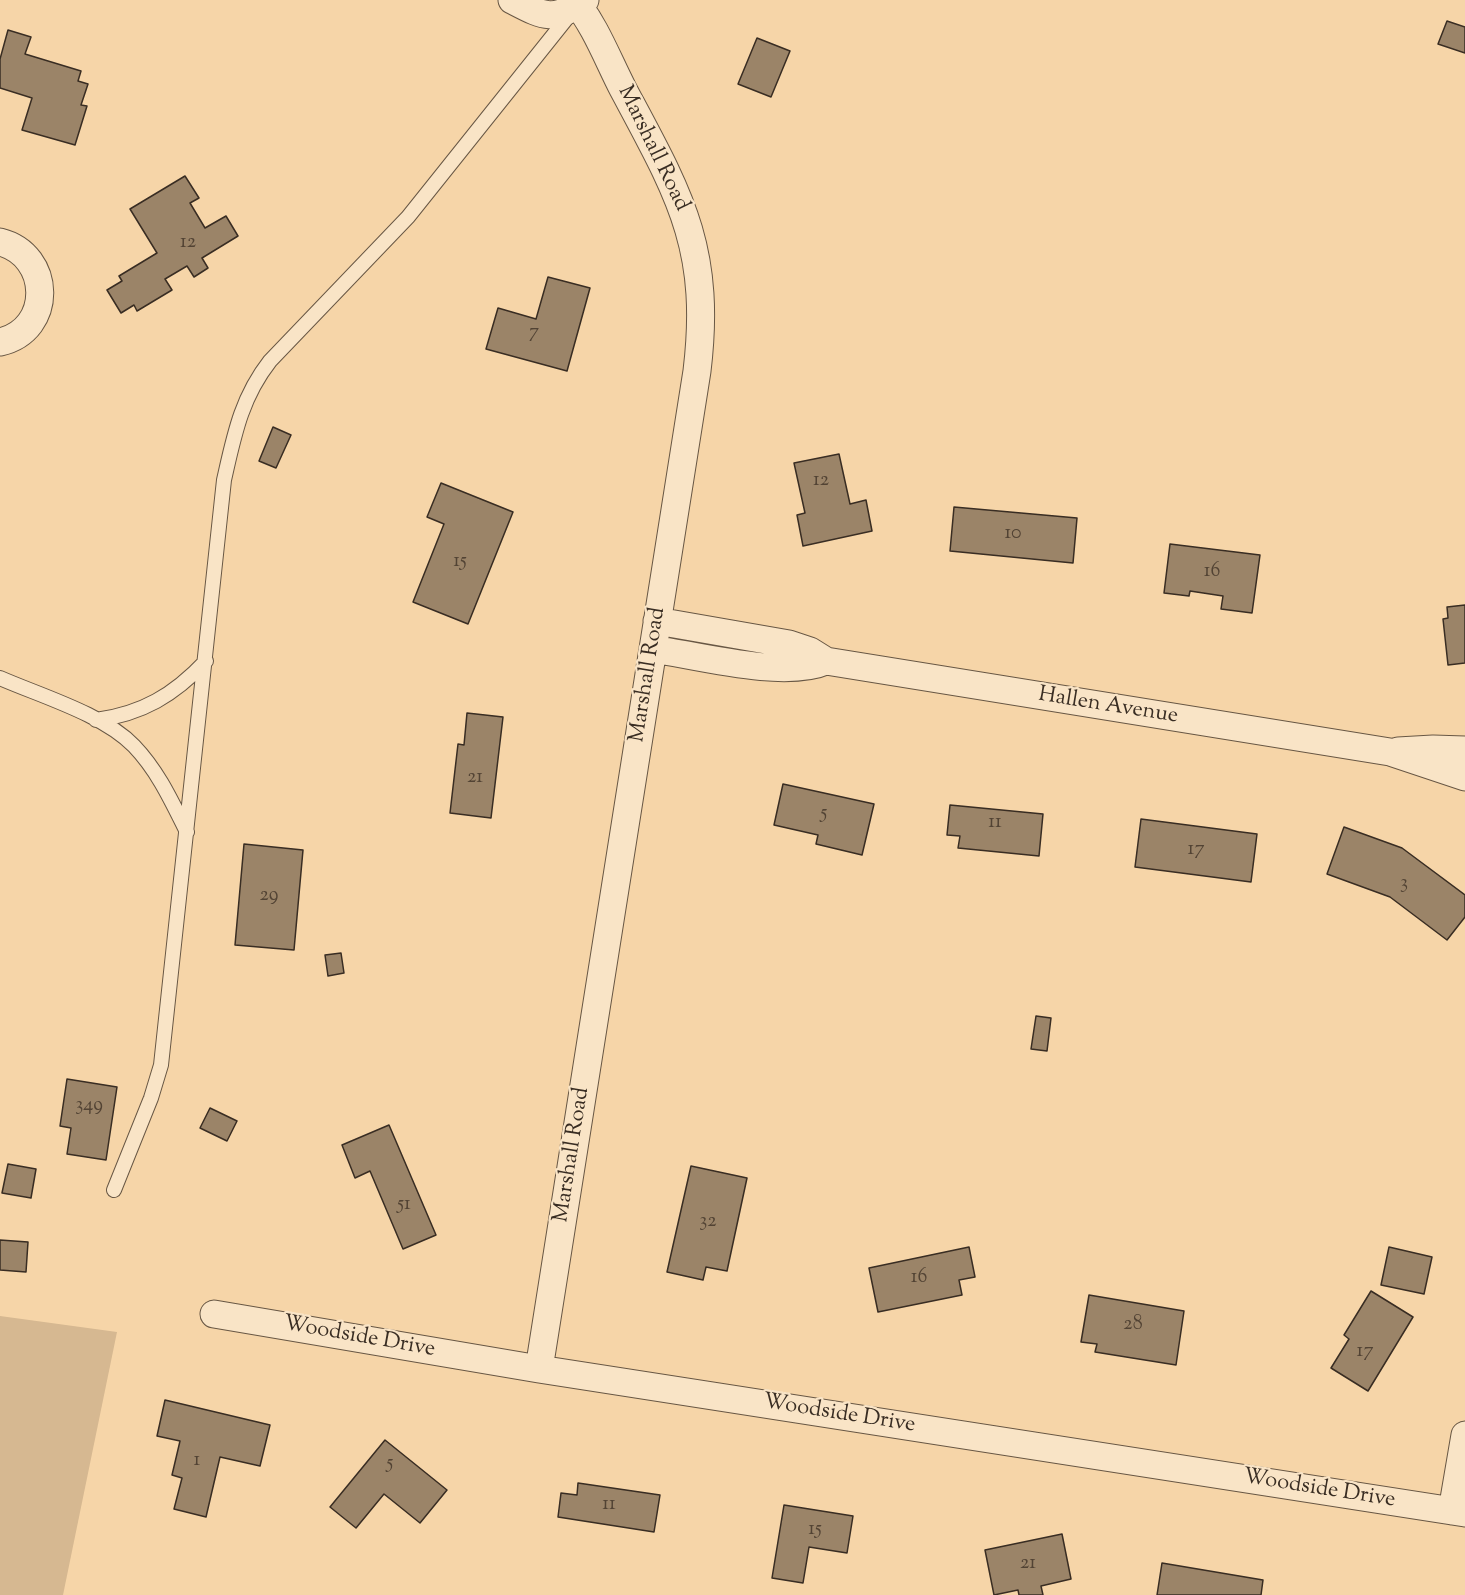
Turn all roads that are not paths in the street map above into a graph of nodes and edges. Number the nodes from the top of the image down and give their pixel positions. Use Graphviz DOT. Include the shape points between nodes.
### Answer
graph roads {
  1 [pos="512,0"];
  2 [pos="579,2"];
  3 [pos="0,242"];
  4 [pos="0,342"];
  5 [pos="657,621"];
  6 [pos="653,649"];
  7 [pos="206,661"];
  8 [pos="826,661"];
  9 [pos="0,678"];
  10 [pos="96,720"];
  11 [pos="1465,750"];
  12 [pos="1390,752"];
  13 [pos="1465,777"];
  14 [pos="187,832"];
  15 [pos="114,1190"];
  16 [pos="214,1314"];
  17 [pos="539,1369"];
  18 [pos="1465,1436"];
  19 [pos="1459,1512"];
  1 -- 2 [label="street" via="545,16 559,14"];
  2 -- 5 [label="street, Marshall Road" via="674,186 690,226 699,272 700,345"];
  2 -- 7 [label="lane" via="408,217 256,379 237,418 224,480"];
  3 -- 4 [label="street" via="17,249 30,261 41,292 30,324 17,336"];
  5 -- 6 [label="street, Marshall Road"];
  5 -- 8 [label="street, Hallen Avenue" via="789,644"];
  6 -- 8 [label="street, Hallen Avenue" via="784,669"];
  6 -- 17 [label="street, Marshall Road"];
  7 -- 10 [label="lane" via="179,687 150,705 120,717"];
  7 -- 14 [label="lane"];
  8 -- 12 [label="street, Hallen Avenue"];
  9 -- 10 [label="lane"];
  10 -- 14 [label="lane" via="134,745 152,768"];
  11 -- 12 [label="street, Hallen Avenue"];
  12 -- 13 [label="street, Hallen Avenue"];
  14 -- 15 [label="lane" via="161,1065"];
  16 -- 17 [label="street, Woodside Drive"];
  17 -- 19 [label="street, Woodside Drive"];
  18 -- 19 [label="street"];
}
